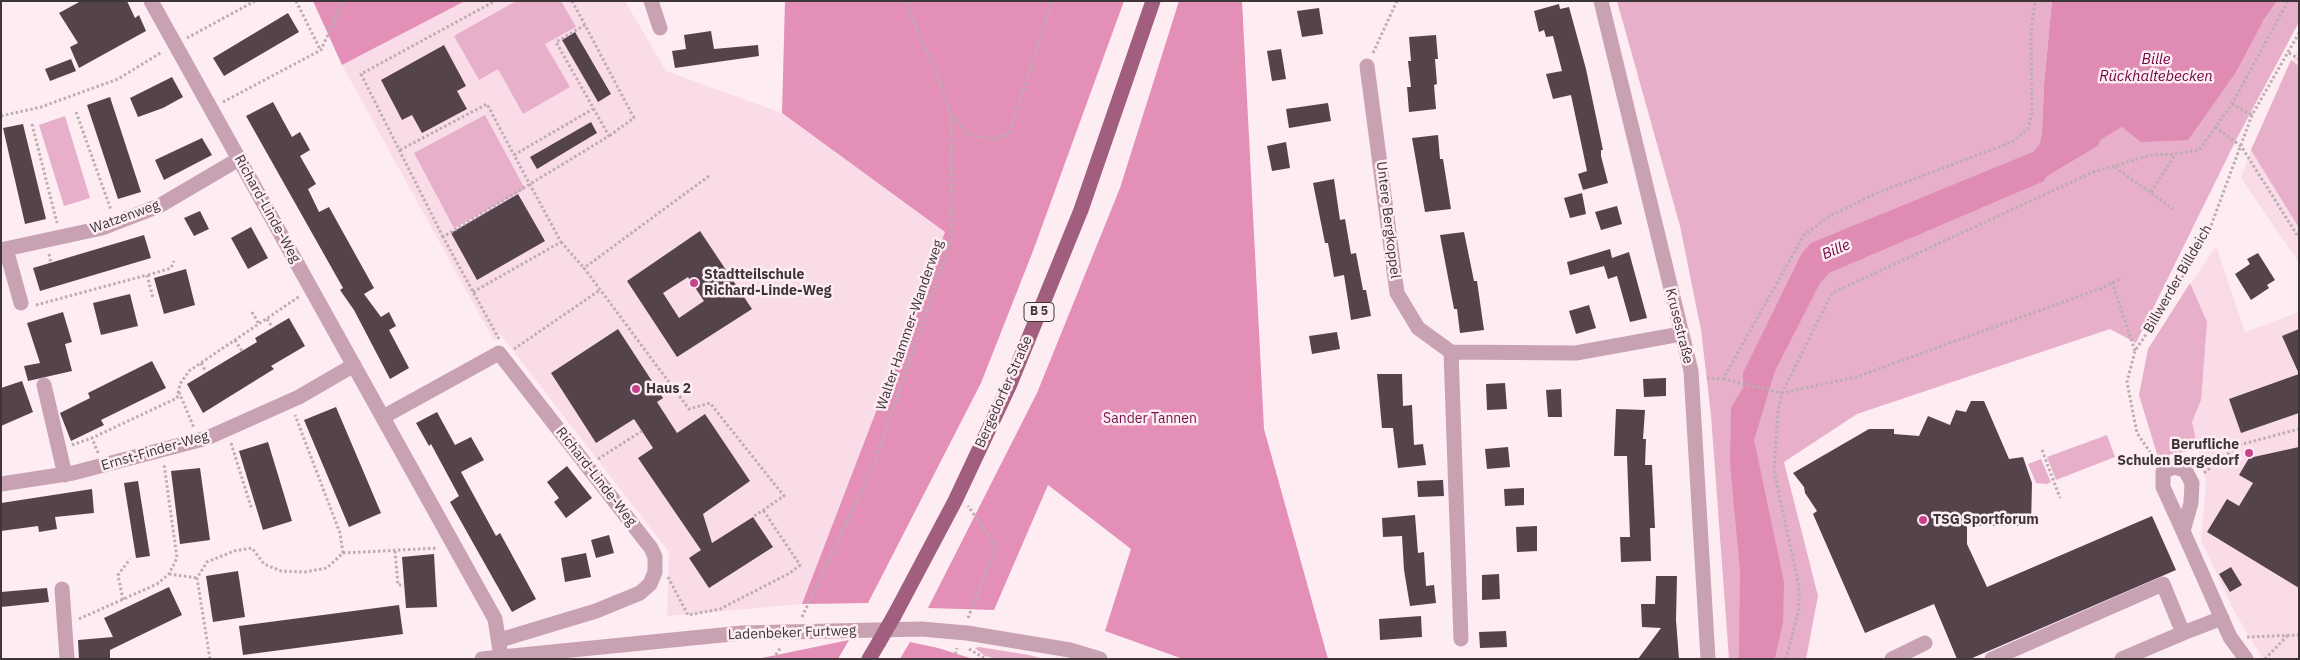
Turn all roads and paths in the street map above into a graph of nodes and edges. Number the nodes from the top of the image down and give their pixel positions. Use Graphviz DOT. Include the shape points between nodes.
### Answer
graph roads {
  1 [pos="152,1"];
  2 [pos="255,1"];
  3 [pos="296,1"];
  4 [pos="343,1"];
  5 [pos="495,1"];
  6 [pos="572,1"];
  7 [pos="651,1"];
  8 [pos="906,1"];
  9 [pos="1052,1"];
  10 [pos="1153,1"];
  11 [pos="1397,1"];
  12 [pos="1601,1"];
  13 [pos="2035,1"];
  14 [pos="2288,1"];
  15 [pos="585,25"];
  16 [pos="660,28"];
  17 [pos="2299,33"];
  18 [pos="175,44"];
  19 [pos="321,50"];
  20 [pos="2289,53"];
  21 [pos="2299,59"];
  22 [pos="1367,66"];
  23 [pos="2232,104"];
  24 [pos="211,108"];
  25 [pos="594,109"];
  26 [pos="76,112"];
  27 [pos="951,112"];
  28 [pos="2252,115"];
  29 [pos="1,116"];
  30 [pos="32,124"];
  31 [pos="2216,127"];
  32 [pos="609,136"];
  33 [pos="2241,146"];
  34 [pos="400,150"];
  35 [pos="2176,154"];
  36 [pos="514,155"];
  37 [pos="239,158"];
  38 [pos="2115,166"];
  39 [pos="709,176"];
  40 [pos="531,185"];
  41 [pos="2151,192"];
  42 [pos="2173,209"];
  43 [pos="116,223"];
  44 [pos="61,237"];
  45 [pos="443,237"];
  46 [pos="2299,238"];
  47 [pos="561,242"];
  48 [pos="4,250"];
  49 [pos="174,261"];
  50 [pos="584,268"];
  51 [pos="147,275"];
  52 [pos="2122,278"];
  53 [pos="2112,282"];
  54 [pos="311,289"];
  55 [pos="600,290"];
  56 [pos="473,292"];
  57 [pos="153,298"];
  58 [pos="20,303"];
  59 [pos="252,312"];
  60 [pos="267,318"];
  61 [pos="259,324"];
  62 [pos="273,328"];
  63 [pos="1681,334"];
  64 [pos="235,340"];
  65 [pos="503,347"];
  66 [pos="242,351"];
  67 [pos="2135,351"];
  68 [pos="1451,352"];
  69 [pos="507,355"];
  70 [pos="201,363"];
  71 [pos="354,365"];
  72 [pos="206,372"];
  73 [pos="1691,378"];
  74 [pos="1723,378"];
  75 [pos="44,385"];
  76 [pos="178,391"];
  77 [pos="1782,392"];
  78 [pos="289,401"];
  79 [pos="383,417"];
  80 [pos="227,428"];
  81 [pos="2299,429"];
  82 [pos="642,431"];
  83 [pos="199,440"];
  84 [pos="162,450"];
  85 [pos="2042,450"];
  86 [pos="103,466"];
  87 [pos="588,467"];
  88 [pos="2163,472"];
  89 [pos="65,475"];
  90 [pos="2192,483"];
  91 [pos="1,484"];
  92 [pos="2060,498"];
  93 [pos="955,501"];
  94 [pos="252,510"];
  95 [pos="763,510"];
  96 [pos="754,517"];
  97 [pos="2183,531"];
  98 [pos="456,547"];
  99 [pos="395,551"];
  100 [pos="343,554"];
  101 [pos="130,559"];
  102 [pos="656,564"];
  103 [pos="170,574"];
  104 [pos="197,578"];
  105 [pos="404,585"];
  106 [pos="62,589"];
  107 [pos="123,600"];
  108 [pos="802,618"];
  109 [pos="2222,618"];
  110 [pos="967,620"];
  111 [pos="64,625"];
  112 [pos="2183,633"];
  113 [pos="2288,635"];
  114 [pos="2299,635"];
  115 [pos="882,636"];
  116 [pos="2230,637"];
  117 [pos="1461,639"];
  118 [pos="500,640"];
  119 [pos="1925,644"];
  120 [pos="964,647"];
  121 [pos="501,657"];
  122 [pos="981,658"];
  123 [pos="67,659"];
  124 [pos="210,659"];
  125 [pos="482,659"];
  126 [pos="869,659"];
  127 [pos="986,659"];
  128 [pos="1100,659"];
  129 [pos="1708,659"];
  130 [pos="1786,659"];
  131 [pos="1892,659"];
  132 [pos="1992,659"];
  133 [pos="2122,659"];
  134 [pos="2246,659"];
  135 [pos="2265,659"];
  1 -- 18 [label="street, Richard-Linde-Weg"];
  2 -- 18 [label="path"];
  3 -- 19 [label="path"];
  4 -- 19 [label="path"];
  5 -- 34 [label="path" via="362,74"];
  6 -- 15 [label="path"];
  7 -- 16 [label="street"];
  8 -- 27 [label="path, Walter Hammer-Wanderweg"];
  9 -- 27 [label="path" via="1009,134 994,139 965,132"];
  10 -- 93 [label="main road, Bergedorfer Straße / B 5" via="1081,210 1010,384"];
  11 -- 22 [label="path"];
  12 -- 63 [label="street, Krusestraße"];
  13 -- 74 [label="path" via="2031,32 2032,113 2028,129 2012,142 1877,193 1830,216 1804,235"];
  14 -- 23 [label="path"];
  15 -- 25 [label="path" via="556,42"];
  15 -- 32 [label="path" via="634,118"];
  17 -- 20 [label="path, Billwerder Billdeich"];
  18 -- 24 [label="street, Richard-Linde-Weg"];
  18 -- 29 [label="path" via="118,79 41,107"];
  19 -- 24 [label="path"];
  20 -- 21 [label="path"];
  20 -- 28 [label="path, Billwerder Billdeich"];
  22 -- 68 [label="street, Untere Bergkoppel" via="1397,293 1418,328"];
  23 -- 28 [label="path"];
  23 -- 31 [label="path"];
  24 -- 37 [label="street, Richard-Linde-Weg"];
  25 -- 32 [label="path"];
  25 -- 36 [label="path"];
  26 -- 43 [label="path"];
  27 -- 108 [label="path, Walter Hammer-Wanderweg" via="952,238 874,464"];
  28 -- 33 [label="path, Billwerder Billdeich"];
  30 -- 44 [label="path"];
  31 -- 33 [label="path"];
  31 -- 35 [label="path" via="2199,150"];
  32 -- 40 [label="path"];
  33 -- 46 [label="path"];
  33 -- 67 [label="path, Billwerder Billdeich" via="2209,231"];
  34 -- 36 [label="path" via="487,104"];
  34 -- 45 [label="path"];
  35 -- 38 [label="path" via="2152,156"];
  35 -- 41 [label="path"];
  36 -- 40 [label="path"];
  37 -- 43 [label="street, Watzenweg" via="159,206"];
  37 -- 54 [label="street, Richard-Linde-Weg"];
  38 -- 41 [label="path"];
  38 -- 77 [label="path" via="2093,172 1832,293"];
  39 -- 50 [label="path"];
  40 -- 45 [label="path"];
  40 -- 47 [label="path"];
  41 -- 42 [label="path"];
  43 -- 44 [label="street, Watzenweg"];
  44 -- 48 [label="street, Watzenweg"];
  45 -- 56 [label="path"];
  47 -- 50 [label="path"];
  47 -- 56 [label="path"];
  48 -- 58 [label="street"];
  49 -- 51 [label="path" via="171,268"];
  50 -- 55 [label="path"];
  51 -- 57 [label="path"];
  51 -- 58 [label="path" via="28,307"];
  52 -- 53 [label="path"];
  53 -- 67 [label="path"];
  53 -- 77 [label="path" via="1856,377"];
  54 -- 60 [label="path"];
  54 -- 71 [label="street, Richard-Linde-Weg"];
  55 -- 69 [label="path"];
  55 -- 95 [label="path" via="689,408 710,402 784,496"];
  56 -- 65 [label="path"];
  59 -- 61 [label="path"];
  60 -- 61 [label="path"];
  60 -- 62 [label="path"];
  61 -- 64 [label="path"];
  63 -- 68 [label="street" via="1576,353"];
  63 -- 73 [label="street, Krusestraße"];
  64 -- 66 [label="path"];
  64 -- 70 [label="path"];
  67 -- 88 [label="path, Billwerder Billdeich" via="2127,382 2137,433"];
  68 -- 117 [label="street"];
  70 -- 72 [label="path"];
  70 -- 76 [label="path" via="189,371"];
  71 -- 78 [label="street, Ernst-Finder-Weg"];
  71 -- 79 [label="street, Richard-Linde-Weg"];
  73 -- 74 [label="path"];
  73 -- 129 [label="street, Krusestraße"];
  74 -- 77 [label="path"];
  75 -- 89 [label="street"];
  76 -- 83 [label="path"];
  76 -- 86 [label="path" via="177,398 92,438"];
  77 -- 130 [label="path" via="1774,470 1796,568 1799,609"];
  78 -- 80 [label="street, Ernst-Finder-Weg"];
  78 -- 100 [label="path" via="340,533"];
  79 -- 87 [label="street, Richard-Linde-Weg" via="499,353"];
  79 -- 98 [label="street, Richard-Linde-Weg"];
  80 -- 83 [label="street, Ernst-Finder-Weg"];
  80 -- 94 [label="path"];
  81 -- 90 [label="path" via="2239,445"];
  82 -- 87 [label="path"];
  83 -- 84 [label="street, Ernst-Finder-Weg"];
  84 -- 86 [label="street, Ernst-Finder-Weg"];
  84 -- 103 [label="path" via="177,558"];
  85 -- 92 [label="path"];
  86 -- 89 [label="street, Ernst-Finder-Weg"];
  87 -- 102 [label="street, Richard-Linde-Weg" via="651,548"];
  88 -- 90 [label="street" via="2174,467 2185,470"];
  88 -- 97 [label="street" via="2163,486"];
  89 -- 91 [label="street, Ernst-Finder-Weg"];
  90 -- 97 [label="street" via="2191,503"];
  93 -- 110 [label="path" via="967,505 996,546"];
  93 -- 115 [label="main road, Bergedorfer Straße / B 5, bridge"];
  95 -- 96 [label="path"];
  95 -- 102 [label="path" via="800,565 790,573 720,608 688,616 667,575"];
  97 -- 109 [label="street"];
  98 -- 99 [label="path"];
  98 -- 118 [label="street, Richard-Linde-Weg" via="495,619"];
  99 -- 100 [label="path"];
  99 -- 105 [label="path" via="398,585"];
  100 -- 104 [label="path" via="327,568 305,572 281,571 264,564 252,548 206,562"];
  101 -- 107 [label="path" via="118,575"];
  102 -- 118 [label="street" via="650,584 633,597"];
  103 -- 104 [label="path"];
  103 -- 107 [label="path"];
  104 -- 124 [label="path"];
  106 -- 111 [label="street"];
  107 -- 111 [label="path"];
  109 -- 112 [label="street"];
  109 -- 116 [label="street"];
  111 -- 123 [label="street"];
  112 -- 132 [label="street" via="2163,584"];
  112 -- 133 [label="street"];
  113 -- 114 [label="path"];
  113 -- 116 [label="path"];
  113 -- 135 [label="path"];
  115 -- 121 [label="street, Ladenbeker Furtweg" via="859,630 742,634"];
  115 -- 126 [label="main road, Bergedorfer Straße / B 5"];
  115 -- 128 [label="street, Ladenbeker Furtweg" via="921,628 1070,650"];
  116 -- 134 [label="street"];
  118 -- 121 [label="street, Richard-Linde-Weg"];
  119 -- 131 [label="street"];
  120 -- 122 [label="path"];
  121 -- 125 [label="street, Ladenbeker Furtweg"];
  122 -- 127 [label="path"];
}
